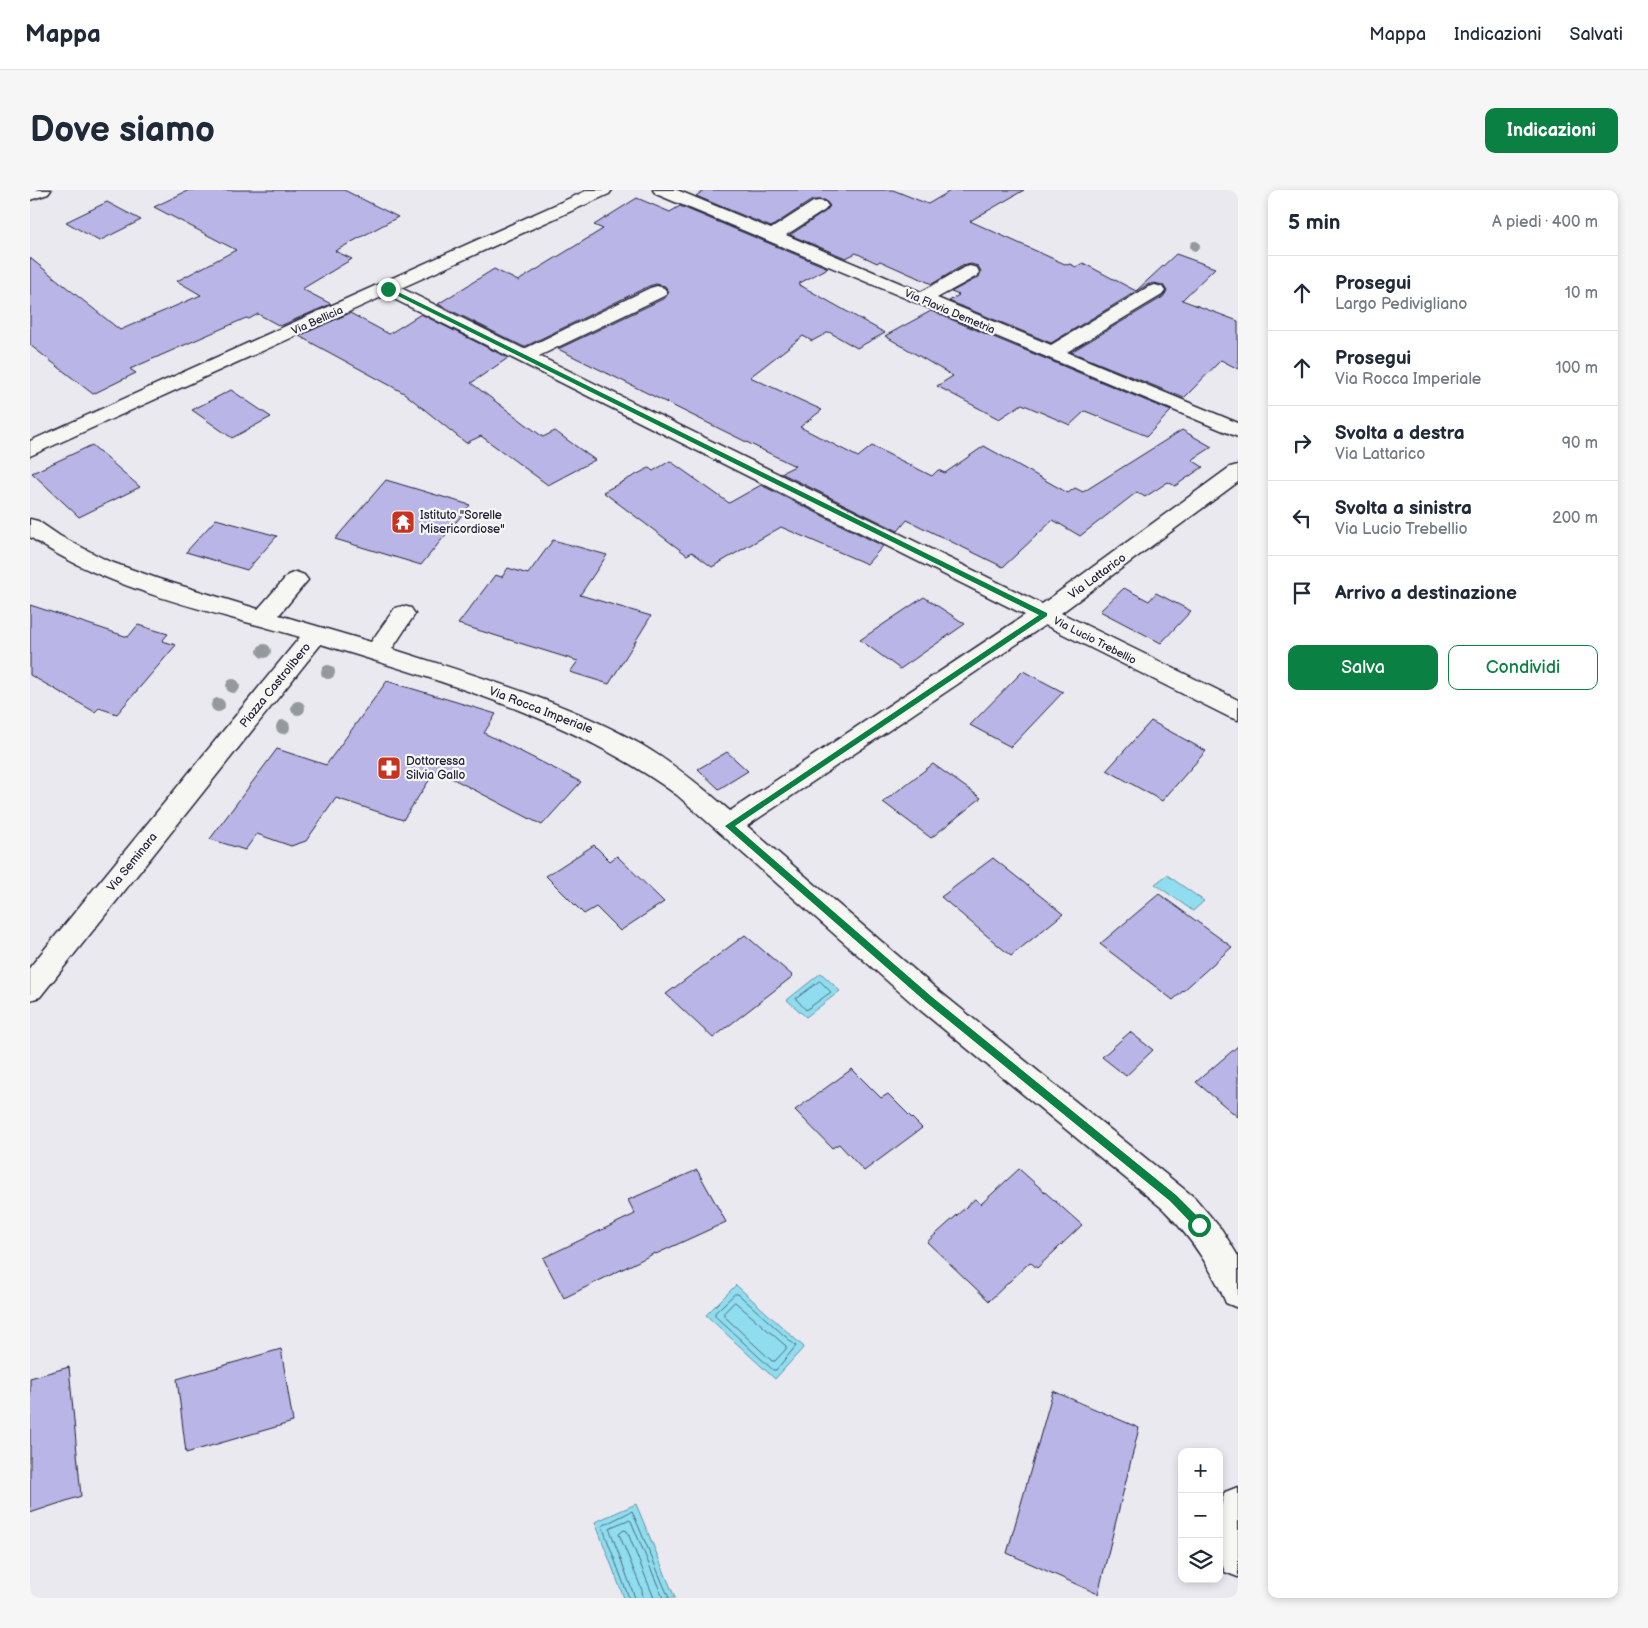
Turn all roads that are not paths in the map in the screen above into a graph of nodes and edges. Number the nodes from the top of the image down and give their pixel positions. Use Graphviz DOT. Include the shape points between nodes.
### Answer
graph roads {
  1 [pos="42,190"];
  2 [pos="603,190"];
  3 [pos="671,191"];
  4 [pos="30,194"];
  5 [pos="819,206"];
  6 [pos="772,236"];
  7 [pos="970,272"];
  8 [pos="388,289"];
  9 [pos="1155,291"];
  10 [pos="657,292"];
  11 [pos="922,299"];
  12 [pos="1052,353"];
  13 [pos="524,356"];
  14 [pos="1238,431"];
  15 [pos="30,449"];
  16 [pos="1238,472"];
  17 [pos="30,526"];
  18 [pos="296,580"];
  19 [pos="403,614"];
  20 [pos="1044,614"];
  21 [pos="264,618"];
  22 [pos="316,634"];
  23 [pos="376,653"];
  24 [pos="435,672"];
  25 [pos="1238,711"];
  26 [pos="234,736"];
  27 [pos="729,826"];
  28 [pos="40,959"];
  29 [pos="30,988"];
  30 [pos="1238,1292"];
  31 [pos="1238,1505"];
  32 [pos="1238,1559"];
  1 -- 4 [label="street"];
  2 -- 8 [label="street, Via Bellicia"];
  3 -- 6 [label="street, Via Flavia Demetria"];
  5 -- 6 [label="street"];
  6 -- 11 [label="street, Via Flavia Demetria"];
  7 -- 11 [label="street"];
  8 -- 13 [label="street, Via Lucio Trebellio"];
  8 -- 15 [label="street, Via Bellicia"];
  9 -- 12 [label="street"];
  10 -- 13 [label="street"];
  11 -- 12 [label="street, Via Flavia Demetria"];
  12 -- 14 [label="street, Via Flavia Demetria"];
  13 -- 20 [label="street, Via Lucio Trebellio"];
  16 -- 20 [label="street, Via Lattarico"];
  17 -- 21 [label="street, Piazza Castrolibero" via="64,549 117,574"];
  18 -- 21 [label="street"];
  19 -- 23 [label="street"];
  20 -- 25 [label="street, Via Lucio Trebellio"];
  20 -- 27 [label="street, Via Lattarico"];
  21 -- 22 [label="street, Piazza Castrolibero"];
  22 -- 23 [label="street, Piazza Castrolibero"];
  22 -- 26 [label="street, Piazza Castrolibero"];
  23 -- 24 [label="street, Piazza Castrolibero"];
  24 -- 27 [label="street, Via Rocca Imperiale" via="567,718 618,743 672,777"];
  26 -- 28 [label="street, Via Seminara"];
  27 -- 30 [label="street, Via Rocca Imperiale" via="929,1000 1173,1198 1212,1242"];
  28 -- 29 [label="street, Via Seminara"];
  31 -- 32 [label="street"];
}
